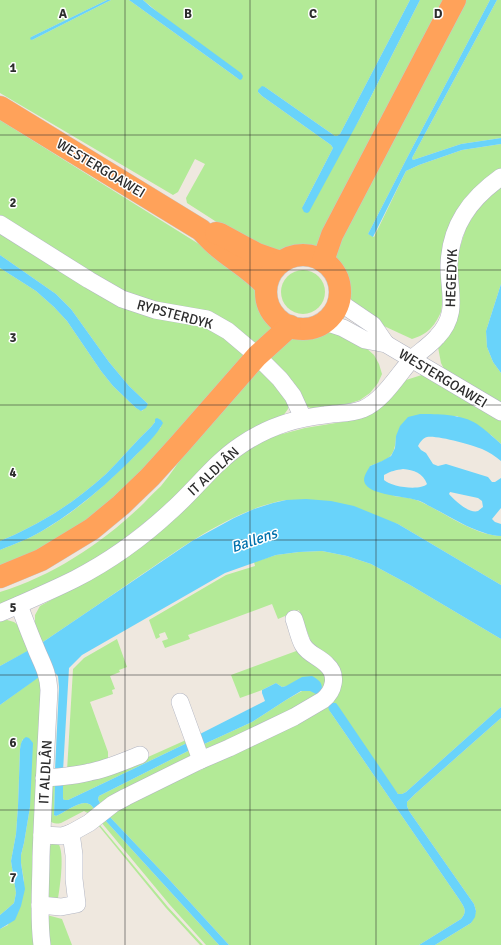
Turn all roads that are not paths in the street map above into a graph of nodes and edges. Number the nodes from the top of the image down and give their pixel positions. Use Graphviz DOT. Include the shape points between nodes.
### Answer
graph roads {
  1 [pos="455,0"];
  2 [pos="0,106"];
  3 [pos="501,177"];
  4 [pos="0,224"];
  5 [pos="201,230"];
  6 [pos="323,260"];
  7 [pos="280,262"];
  8 [pos="266,286"];
  9 [pos="339,301"];
  10 [pos="325,322"];
  11 [pos="290,326"];
  12 [pos="386,344"];
  13 [pos="257,356"];
  14 [pos="412,359"];
  15 [pos="501,412"];
  16 [pos="303,418"];
  17 [pos="0,577"];
  18 [pos="19,604"];
  19 [pos="0,613"];
  20 [pos="294,619"];
  21 [pos="180,702"];
  22 [pos="140,755"];
  23 [pos="201,760"];
  24 [pos="44,778"];
  25 [pos="71,833"];
  26 [pos="42,835"];
  27 [pos="40,905"];
  28 [pos="42,945"];
  1 -- 6 [label="highway" via="332,235"];
  2 -- 5 [label="highway, WESTERGOAWEI"];
  3 -- 14 [label="street, HEGEDYK" via="470,204 457,227 450,252 452,304 448,322"];
  4 -- 13 [label="street, RYPSTERDYK" via="122,299 155,310 207,319 228,331"];
  5 -- 7 [label="highway, WESTERGOAWEI" via="220,234 257,254"];
  5 -- 8 [label="highway, WESTERGOAWEI" via="216,246"];
  6 -- 7 [label="highway" via="297,255"];
  6 -- 9 [label="highway" via="336,277 340,292"];
  7 -- 8 [label="highway" via="272,271"];
  8 -- 11 [label="highway" via="268,305 274,315"];
  9 -- 10 [label="highway"];
  9 -- 12 [label="street, WESTERGOAWEI" via="373,325"];
  10 -- 11 [label="highway" via="306,328"];
  10 -- 12 [label="street, WESTERGOAWEI" via="365,340"];
  11 -- 13 [label="highway"];
  12 -- 14 [label="street, WESTERGOAWEI"];
  13 -- 16 [label="street, RYPSTERDYK" via="287,387"];
  13 -- 17 [label="highway" via="150,477 121,505 92,528 48,556"];
  14 -- 15 [label="street, WESTERGOAWEI"];
  14 -- 16 [label="street, IT ALDLÂN" via="370,406 354,412"];
  16 -- 18 [label="street, IT ALDLÂN" via="272,428 242,445 216,466 173,511 100,565 76,579"];
  18 -- 19 [label="street, IT ALDLÂN"];
  18 -- 24 [label="street, IT ALDLÂN" via="47,672 49,690"];
  20 -- 23 [label="street" via="308,652 331,669 334,682 331,692 323,700 294,717"];
  21 -- 23 [label="street"];
  22 -- 24 [label="street" via="91,772"];
  23 -- 25 [label="street" via="126,796"];
  24 -- 26 [label="street, IT ALDLÂN"];
  25 -- 26 [label="street" via="62,836"];
  25 -- 27 [label="street" via="77,904 61,907"];
  26 -- 27 [label="street, IT ALDLÂN"];
  27 -- 28 [label="street, IT ALDLÂN"];
}
